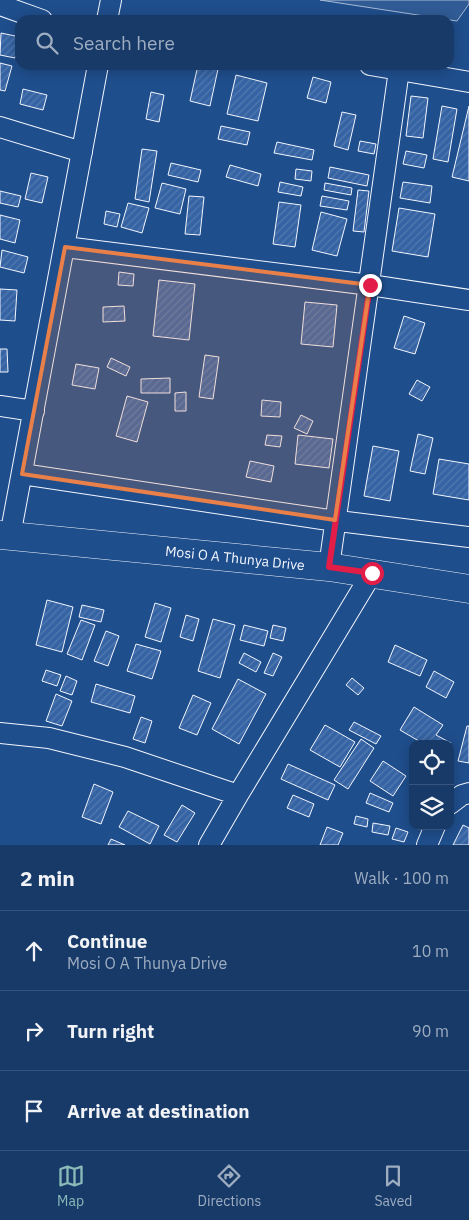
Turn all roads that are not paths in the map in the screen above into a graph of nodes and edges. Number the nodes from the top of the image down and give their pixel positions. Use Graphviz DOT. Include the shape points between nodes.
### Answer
graph roads {
  1 [pos="111,0"];
  2 [pos="0,5"];
  3 [pos="28,15"];
  4 [pos="108,15"];
  5 [pos="97,70"];
  6 [pos="399,70"];
  7 [pos="469,82"];
  8 [pos="0,127"];
  9 [pos="82,152"];
  10 [pos="65,246"];
  11 [pos="370,285"];
  12 [pos="469,300"];
  13 [pos="0,406"];
  14 [pos="34,411"];
  15 [pos="22,474"];
  16 [pos="335,520"];
  17 [pos="5,535"];
  18 [pos="469,537"];
  19 [pos="329,567"];
  20 [pos="372,573"];
  21 [pos="469,589"];
  22 [pos="0,733"];
  23 [pos="469,793"];
  24 [pos="238,795"];
  25 [pos="454,801"];
  26 [pos="433,830"];
  27 [pos="209,845"];
  28 [pos="426,845"];
  1 -- 4 [label="street"];
  2 -- 3 [label="street"];
  5 -- 9 [label="street"];
  6 -- 7 [label="street"];
  6 -- 11 [label="street"];
  8 -- 9 [label="street"];
  9 -- 10 [label="street"];
  10 -- 11 [label="street"];
  10 -- 14 [label="street"];
  11 -- 12 [label="street"];
  11 -- 16 [label="street"];
  13 -- 14 [label="street"];
  14 -- 15 [label="street"];
  15 -- 16 [label="street"];
  15 -- 17 [label="street"];
  16 -- 18 [label="street"];
  16 -- 19 [label="street"];
  17 -- 19 [label="street, Mosi O A Thunya Drive"];
  19 -- 20 [label="street, Mosi O A Thunya Drive"];
  20 -- 21 [label="street, Mosi O A Thunya Drive"];
  20 -- 24 [label="street"];
  22 -- 24 [label="street" via="49,738 125,757"];
  23 -- 25 [label="street"];
  24 -- 27 [label="street"];
  26 -- 28 [label="street"];
}
